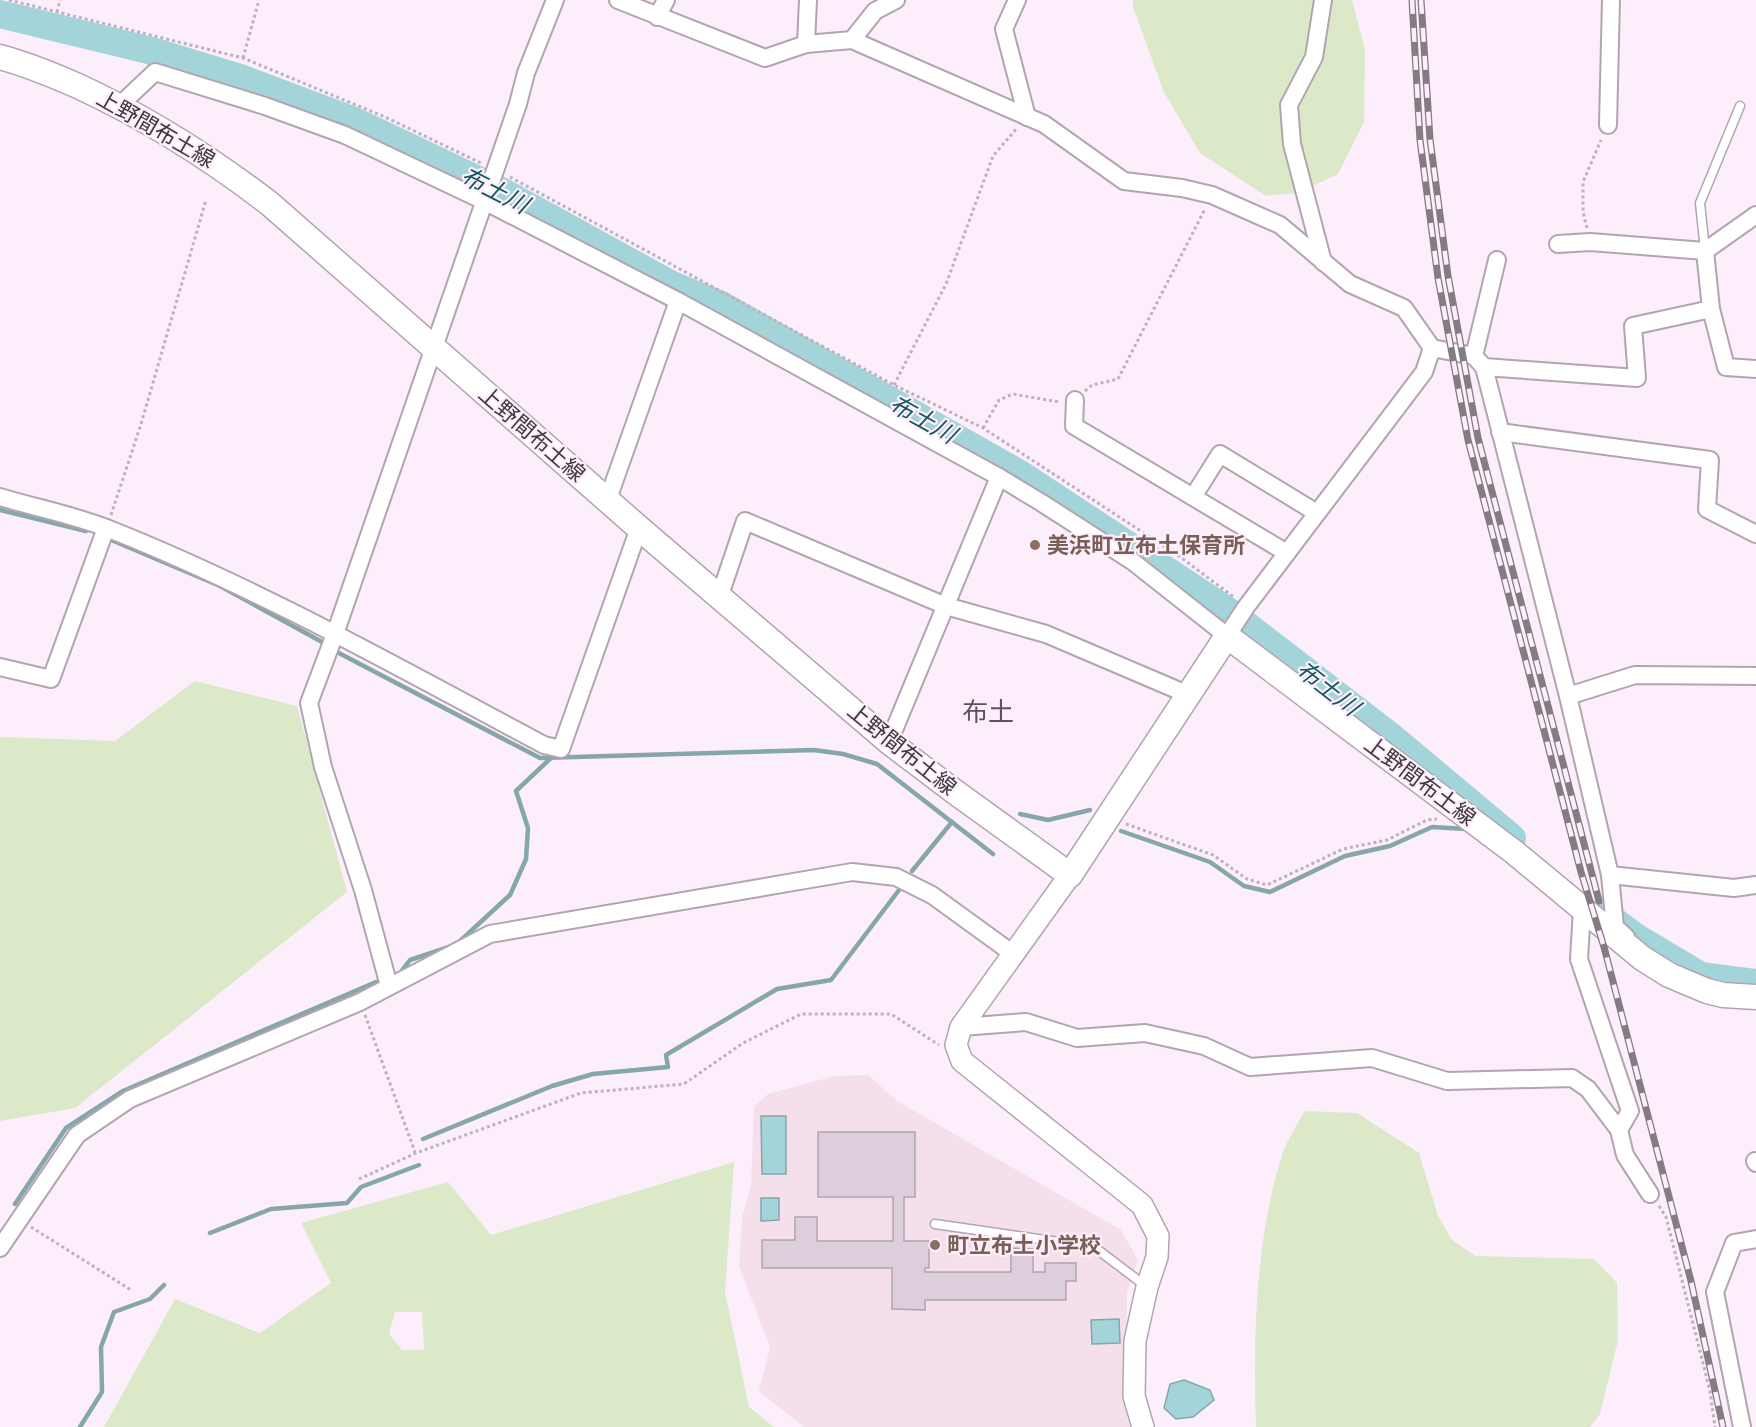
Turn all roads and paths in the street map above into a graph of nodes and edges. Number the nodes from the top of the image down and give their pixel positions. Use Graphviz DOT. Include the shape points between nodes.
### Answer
graph roads {
  1 [pos="9,0"];
  2 [pos="60,0"];
  3 [pos="259,0"];
  4 [pos="555,0"];
  5 [pos="618,0"];
  6 [pos="666,0"];
  7 [pos="808,0"];
  8 [pos="896,0"];
  9 [pos="1017,0"];
  10 [pos="1323,0"];
  11 [pos="1611,0"];
  12 [pos="57,12"];
  13 [pos="657,17"];
  14 [pos="852,40"];
  15 [pos="806,44"];
  16 [pos="0,57"];
  17 [pos="243,58"];
  18 [pos="120,105"];
  19 [pos="1740,106"];
  20 [pos="1027,117"];
  21 [pos="1608,124"];
  22 [pos="495,169"];
  23 [pos="1212,195"];
  24 [pos="206,200"];
  25 [pos="484,201"];
  26 [pos="1756,215"];
  27 [pos="1590,242"];
  28 [pos="1558,244"];
  29 [pos="1705,251"];
  30 [pos="1497,260"];
  31 [pos="1323,262"];
  32 [pos="678,302"];
  33 [pos="1711,309"];
  34 [pos="433,348"];
  35 [pos="1432,348"];
  36 [pos="1479,362"];
  37 [pos="1756,369"];
  38 [pos="894,385"];
  39 [pos="1075,400"];
  40 [pos="983,428"];
  41 [pos="1500,432"];
  42 [pos="999,477"];
  43 [pos="0,497"];
  44 [pos="1193,497"];
  45 [pos="608,500"];
  46 [pos="1317,513"];
  47 [pos="106,528"];
  48 [pos="639,528"];
  49 [pos="1756,534"];
  50 [pos="1287,553"];
  51 [pos="720,595"];
  52 [pos="946,606"];
  53 [pos="1246,607"];
  54 [pos="1230,631"];
  55 [pos="335,634"];
  56 [pos="0,667"];
  57 [pos="1756,676"];
  58 [pos="1189,695"];
  59 [pos="1568,696"];
  60 [pos="889,742"];
  61 [pos="1110,815"];
  62 [pos="1437,819"];
  63 [pos="1070,875"];
  64 [pos="1610,875"];
  65 [pos="1756,885"];
  66 [pos="1582,909"];
  67 [pos="1012,953"];
  68 [pos="1669,975"];
  69 [pos="389,986"];
  70 [pos="1756,997"];
  71 [pos="360,1002"];
  72 [pos="958,1036"];
  73 [pos="1619,1130"];
  74 [pos="416,1153"];
  75 [pos="359,1179"];
  76 [pos="1650,1194"];
  77 [pos="18,1219"];
  78 [pos="935,1224"];
  79 [pos="1756,1239"];
  80 [pos="0,1248"];
  81 [pos="1147,1287"];
  82 [pos="131,1290"];
  83 [pos="1143,1427"];
  84 [pos="1715,1427"];
  85 [pos="1742,1427"];
  1 -- 12 [label="path"];
  2 -- 12 [label="path"];
  3 -- 17 [label="path"];
  4 -- 22 [label="street"];
  5 -- 13 [label="street"];
  6 -- 13 [label="street"];
  7 -- 15 [label="street"];
  8 -- 14 [label="street" via="875,11"];
  9 -- 20 [label="street" via="1004,29"];
  10 -- 31 [label="street" via="1314,57 1289,105 1292,144"];
  11 -- 21 [label="street"];
  12 -- 17 [label="path"];
  13 -- 15 [label="street" via="765,58"];
  14 -- 15 [label="street"];
  14 -- 20 [label="street"];
  16 -- 18 [label="main road, 上野間布土線"];
  17 -- 22 [label="path" via="385,117"];
  18 -- 25 [label="street" via="155,72 345,135"];
  18 -- 34 [label="main road, 上野間布土線" via="187,144 270,204"];
  19 -- 29 [label="lane" via="1700,203"];
  20 -- 23 [label="street" via="1044,124 1124,180"];
  20 -- 38 [label="path" via="993,156 946,284"];
  21 -- 27 [label="path" via="1583,182 1583,213"];
  22 -- 25 [label="street"];
  22 -- 38 [label="path"];
  23 -- 31 [label="street" via="1280,225"];
  23 -- 39 [label="path" via="1118,379 1092,385"];
  24 -- 47 [label="path" via="141,424"];
  25 -- 32 [label="street"];
  25 -- 34 [label="street"];
  26 -- 29 [label="street"];
  27 -- 28 [label="street"];
  27 -- 29 [label="street"];
  29 -- 33 [label="street"];
  30 -- 36 [label="street"];
  31 -- 35 [label="street" via="1350,284 1404,308"];
  32 -- 42 [label="street"];
  32 -- 45 [label="street"];
  33 -- 36 [label="street" via="1633,326 1637,378"];
  33 -- 37 [label="street" via="1726,366"];
  34 -- 45 [label="main road, 上野間布土線"];
  34 -- 55 [label="street"];
  35 -- 36 [label="street"];
  35 -- 46 [label="street" via="1424,372"];
  36 -- 41 [label="street"];
  38 -- 40 [label="path"];
  39 -- 40 [label="path" via="1064,403 1013,394 999,400"];
  39 -- 44 [label="street" via="1074,426"];
  40 -- 53 [label="path" via="1179,556"];
  41 -- 49 [label="street" via="1710,460 1707,509"];
  41 -- 59 [label="street"];
  42 -- 52 [label="street"];
  42 -- 54 [label="street" via="1132,561"];
  43 -- 47 [label="street"];
  44 -- 46 [label="street" via="1220,454"];
  44 -- 50 [label="street"];
  45 -- 48 [label="main road, 上野間布土線"];
  46 -- 50 [label="street"];
  47 -- 55 [label="street" via="213,573"];
  47 -- 56 [label="street" via="51,679"];
  48 -- 51 [label="main road, 上野間布土線"];
  48 -- 55 [label="street" via="561,749 544,745"];
  50 -- 53 [label="street"];
  51 -- 52 [label="street" via="745,520"];
  51 -- 60 [label="main road, 上野間布土線"];
  52 -- 58 [label="street" via="1046,633"];
  52 -- 60 [label="street"];
  53 -- 54 [label="street"];
  54 -- 58 [label="main road"];
  54 -- 66 [label="main road, 上野間布土線"];
  55 -- 69 [label="street" via="309,702 323,767"];
  57 -- 59 [label="street" via="1635,675"];
  58 -- 61 [label="main road"];
  59 -- 64 [label="street"];
  60 -- 63 [label="main road, 上野間布土線"];
  61 -- 62 [label="path" via="1213,855 1247,879 1267,885 1342,849 1387,840 1427,819"];
  61 -- 63 [label="main road"];
  63 -- 67 [label="street"];
  64 -- 65 [label="street" via="1734,888"];
  64 -- 68 [label="street" via="1615,927"];
  66 -- 68 [label="main road, 上野間布土線"];
  66 -- 73 [label="street" via="1579,959 1630,1111"];
  67 -- 69 [label="street" via="932,895 905,881 852,872 490,934"];
  67 -- 72 [label="street"];
  68 -- 70 [label="main road, 上野間布土線" via="1723,995"];
  69 -- 71 [label="street"];
  71 -- 74 [label="path"];
  71 -- 77 [label="street" via="130,1099 77,1135"];
  72 -- 73 [label="street" via="1026,1022 1077,1038 1145,1033 1204,1046 1250,1067 1371,1058 1447,1081 1572,1078 1588,1089"];
  72 -- 74 [label="path" via="939,1046 891,1014 801,1014 743,1042 684,1084 581,1093"];
  72 -- 81 [label="street" via="963,1061 1142,1205 1158,1236 1157,1257"];
  73 -- 76 [label="street" via="1625,1155"];
  74 -- 75 [label="path"];
  76 -- 84 [label="path" via="1666,1217 1710,1391"];
  77 -- 80 [label="street"];
  77 -- 82 [label="path"];
  78 -- 81 [label="lane" via="1094,1247"];
  79 -- 85 [label="street" via="1734,1244 1715,1293"];
  81 -- 83 [label="street" via="1135,1352 1134,1396"];
}
